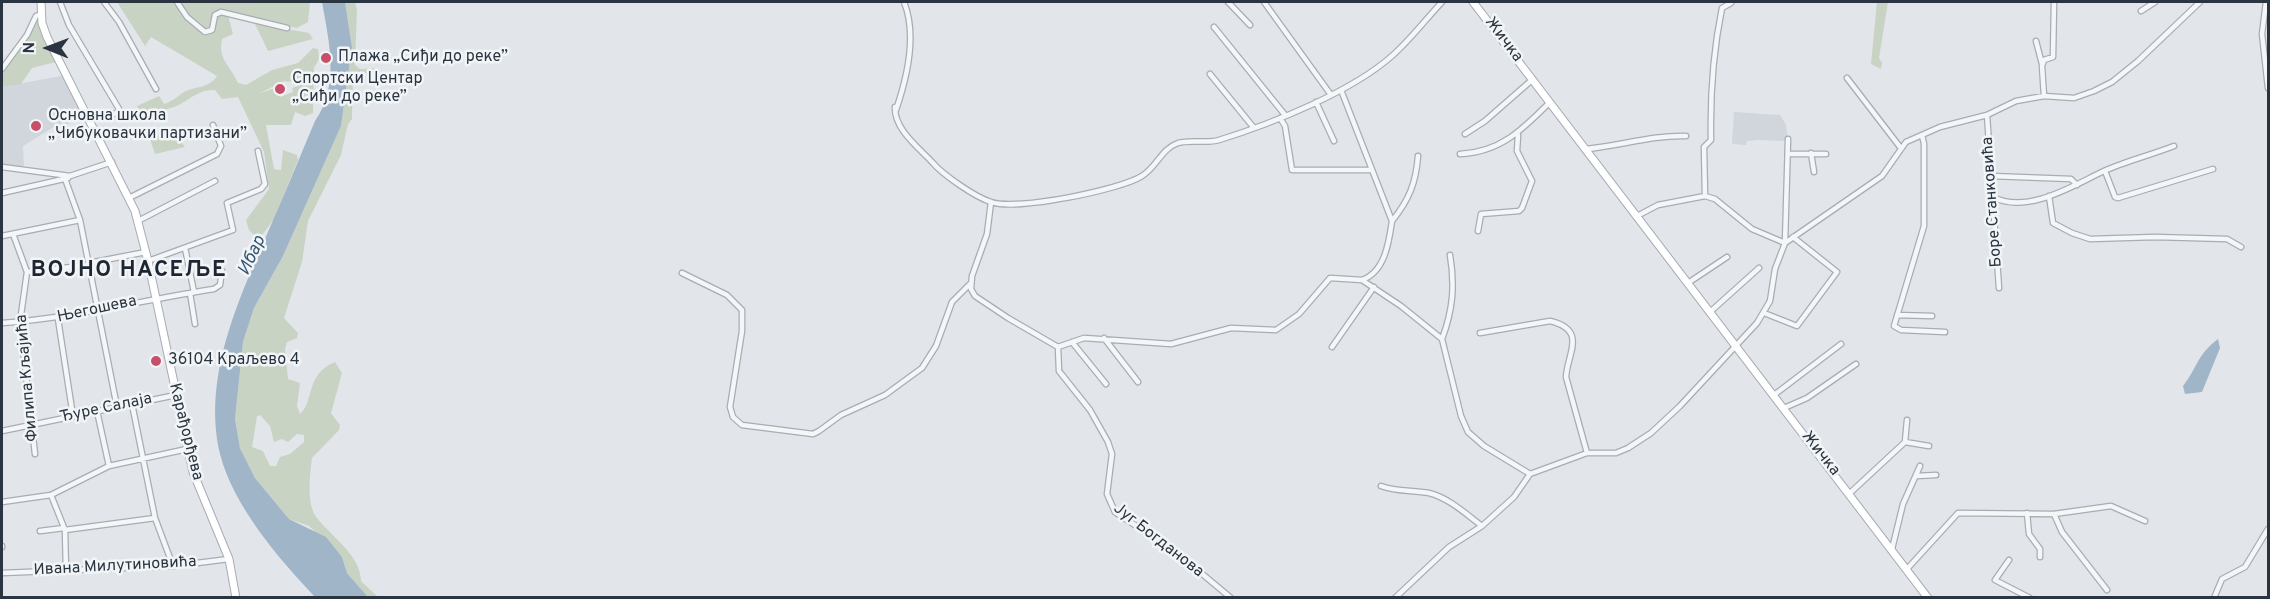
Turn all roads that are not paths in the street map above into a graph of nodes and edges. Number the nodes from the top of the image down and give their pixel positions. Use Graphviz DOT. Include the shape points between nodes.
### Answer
graph roads {
  1 [pos="40,2"];
  2 [pos="60,2"];
  3 [pos="104,2"];
  4 [pos="177,2"];
  5 [pos="904,2"];
  6 [pos="1228,2"];
  7 [pos="1264,2"];
  8 [pos="1442,2"];
  9 [pos="1473,2"];
  10 [pos="2054,2"];
  11 [pos="2155,2"];
  12 [pos="2200,2"];
  13 [pos="2266,2"];
  14 [pos="1731,3"];
  15 [pos="2141,11"];
  16 [pos="41,14"];
  17 [pos="1250,25"];
  18 [pos="1214,27"];
  19 [pos="287,28"];
  20 [pos="2036,41"];
  21 [pos="2042,64"];
  22 [pos="2,69"];
  23 [pos="1210,74"];
  24 [pos="1847,78"];
  25 [pos="1533,79"];
  26 [pos="2268,87"];
  27 [pos="156,89"];
  28 [pos="1341,90"];
  29 [pos="1331,95"];
  30 [pos="2044,96"];
  31 [pos="1316,102"];
  32 [pos="1550,102"];
  33 [pos="1987,115"];
  34 [pos="1283,116"];
  35 [pos="90,120"];
  36 [pos="213,125"];
  37 [pos="1254,128"];
  38 [pos="1465,134"];
  39 [pos="1518,135"];
  40 [pos="1922,135"];
  41 [pos="1686,136"];
  42 [pos="1788,139"];
  43 [pos="1334,141"];
  44 [pos="2174,146"];
  45 [pos="1900,147"];
  46 [pos="1586,149"];
  47 [pos="258,151"];
  48 [pos="1811,153"];
  49 [pos="1460,154"];
  50 [pos="1788,154"];
  51 [pos="1826,154"];
  52 [pos="1418,156"];
  53 [pos="112,162"];
  54 [pos="2,167"];
  55 [pos="2213,169"];
  56 [pos="1372,170"];
  57 [pos="2105,171"];
  58 [pos="1815,172"];
  59 [pos="1991,176"];
  60 [pos="66,177"];
  61 [pos="215,181"];
  62 [pos="2077,185"];
  63 [pos="2,193"];
  64 [pos="1705,196"];
  65 [pos="2049,196"];
  66 [pos="1994,197"];
  67 [pos="129,198"];
  68 [pos="991,202"];
  69 [pos="1637,216"];
  70 [pos="80,220"];
  71 [pos="138,221"];
  72 [pos="1392,221"];
  73 [pos="1478,231"];
  74 [pos="13,234"];
  75 [pos="2,236"];
  76 [pos="1793,237"];
  77 [pos="1785,243"];
  78 [pos="2241,247"];
  79 [pos="185,248"];
  80 [pos="146,252"];
  81 [pos="1450,255"];
  82 [pos="1727,257"];
  83 [pos="148,261"];
  84 [pos="89,264"];
  85 [pos="1759,268"];
  86 [pos="222,271"];
  87 [pos="27,272"];
  88 [pos="682,273"];
  89 [pos="1362,280"];
  90 [pos="1688,283"];
  91 [pos="970,284"];
  92 [pos="1374,287"];
  93 [pos="1999,288"];
  94 [pos="192,292"];
  95 [pos="156,298"];
  96 [pos="98,310"];
  97 [pos="1710,312"];
  98 [pos="1764,313"];
  99 [pos="1897,315"];
  100 [pos="1932,316"];
  101 [pos="58,319"];
  102 [pos="20,322"];
  103 [pos="2,323"];
  104 [pos="195,324"];
  105 [pos="1945,332"];
  106 [pos="1480,333"];
  107 [pos="1104,338"];
  108 [pos="1442,339"];
  109 [pos="1072,342"];
  110 [pos="1841,345"];
  111 [pos="1737,346"];
  112 [pos="1058,347"];
  113 [pos="1332,347"];
  114 [pos="1856,364"];
  115 [pos="1138,382"];
  116 [pos="1106,384"];
  117 [pos="176,395"];
  118 [pos="1774,395"];
  119 [pos="132,404"];
  120 [pos="117,407"];
  121 [pos="1784,408"];
  122 [pos="97,411"];
  123 [pos="73,416"];
  124 [pos="1906,420"];
  125 [pos="30,426"];
  126 [pos="2,431"];
  127 [pos="1905,442"];
  128 [pos="1929,446"];
  129 [pos="187,449"];
  130 [pos="1587,453"];
  131 [pos="35,454"];
  132 [pos="143,458"];
  133 [pos="109,466"];
  134 [pos="1920,466"];
  135 [pos="1530,474"];
  136 [pos="1936,475"];
  137 [pos="1917,476"];
  138 [pos="1381,486"];
  139 [pos="1850,493"];
  140 [pos="51,495"];
  141 [pos="2,502"];
  142 [pos="2027,513"];
  143 [pos="2054,514"];
  144 [pos="155,518"];
  145 [pos="2145,521"];
  146 [pos="1482,526"];
  147 [pos="64,529"];
  148 [pos="2268,529"];
  149 [pos="40,531"];
  150 [pos="1892,549"];
  151 [pos="2040,557"];
  152 [pos="229,559"];
  153 [pos="2009,560"];
  154 [pos="173,566"];
  155 [pos="1907,569"];
  156 [pos="66,571"];
  157 [pos="2,573"];
  158 [pos="2107,590"];
  159 [pos="236,597"];
  160 [pos="1231,597"];
  161 [pos="1395,597"];
  162 [pos="1928,597"];
  163 [pos="2030,597"];
  164 [pos="2214,597"];
  1 -- 16 [label="main road, Карађорђева"];
  2 -- 35 [label="street" via="69,25 119,109"];
  3 -- 27 [label="street"];
  4 -- 19 [label="street" via="205,32 212,30 217,13"];
  5 -- 68 [label="street" via="910,26 905,77 895,109 900,128 938,170"];
  6 -- 17 [label="street"];
  7 -- 29 [label="street"];
  8 -- 28 [label="street" via="1395,54"];
  9 -- 25 [label="main road, Жичка"];
  10 -- 21 [label="street" via="2054,57"];
  11 -- 15 [label="street"];
  12 -- 30 [label="street" via="2154,48 2112,82 2074,98"];
  13 -- 26 [label="street" via="2262,34"];
  14 -- 64 [label="street" via="1722,8 1718,25 1710,100 1712,140 1704,147"];
  16 -- 22 [label="street"];
  16 -- 35 [label="main road, Карађорђева" via="47,37"];
  18 -- 34 [label="street"];
  20 -- 21 [label="street"];
  21 -- 30 [label="street"];
  23 -- 37 [label="street"];
  24 -- 45 [label="street"];
  25 -- 32 [label="main road, Жичка"];
  25 -- 38 [label="street, Жичка"];
  28 -- 29 [label="street"];
  28 -- 56 [label="street"];
  29 -- 31 [label="street"];
  30 -- 33 [label="street" via="2016,101"];
  31 -- 34 [label="street"];
  31 -- 43 [label="street"];
  32 -- 39 [label="street"];
  32 -- 46 [label="main road, Жичка"];
  33 -- 40 [label="street"];
  33 -- 59 [label="street, Боре Станковића"];
  34 -- 37 [label="street"];
  34 -- 56 [label="street" via="1292,170"];
  35 -- 53 [label="main road, Карађорђева"];
  36 -- 67 [label="street" via="221,146 217,154"];
  37 -- 68 [label="street" via="1215,141 1176,144 1167,148 1140,178 1095,191 1039,203"];
  39 -- 49 [label="street" via="1477,153"];
  39 -- 73 [label="street" via="1518,151 1532,181 1522,208 1481,214"];
  40 -- 45 [label="street"];
  40 -- 99 [label="street" via="1925,221"];
  41 -- 46 [label="street" via="1666,135"];
  42 -- 50 [label="street"];
  44 -- 57 [label="street"];
  45 -- 76 [label="street" via="1882,177"];
  46 -- 69 [label="main road, Жичка"];
  47 -- 79 [label="street" via="265,184 227,203 233,230"];
  48 -- 50 [label="street"];
  48 -- 51 [label="street"];
  48 -- 58 [label="street"];
  50 -- 77 [label="street"];
  52 -- 72 [label="street" via="1411,194"];
  53 -- 60 [label="street"];
  53 -- 67 [label="main road, Карађорђева"];
  54 -- 60 [label="street"];
  55 -- 57 [label="street" via="2118,198"];
  56 -- 72 [label="street"];
  57 -- 62 [label="street"];
  59 -- 62 [label="street" via="2072,179"];
  59 -- 66 [label="street, Боре Станковића"];
  60 -- 63 [label="street"];
  60 -- 70 [label="street"];
  61 -- 71 [label="street"];
  62 -- 65 [label="street"];
  64 -- 69 [label="street" via="1658,205"];
  64 -- 77 [label="street" via="1715,199 1752,230"];
  65 -- 66 [label="street" via="2012,201"];
  65 -- 78 [label="street" via="2053,223 2090,239 2227,239"];
  66 -- 93 [label="street, Боре Станковића" via="1992,222"];
  67 -- 71 [label="main road, Карађорђева"];
  68 -- 91 [label="street" via="987,234"];
  69 -- 90 [label="main road, Жичка"];
  70 -- 74 [label="street"];
  70 -- 84 [label="street"];
  71 -- 80 [label="main road, Карађорђева"];
  72 -- 89 [label="street" via="1383,259 1375,272"];
  74 -- 75 [label="street"];
  74 -- 87 [label="street, Филипа Кљајића"];
  76 -- 77 [label="street"];
  76 -- 98 [label="street" via="1837,272 1797,326"];
  77 -- 98 [label="street"];
  79 -- 83 [label="street"];
  79 -- 94 [label="street"];
  80 -- 83 [label="main road, Карађорђева"];
  80 -- 84 [label="street"];
  81 -- 108 [label="street" via="1454,281"];
  82 -- 90 [label="street"];
  83 -- 95 [label="main road, Карађорђева"];
  84 -- 87 [label="street"];
  84 -- 96 [label="street"];
  85 -- 97 [label="street"];
  86 -- 94 [label="street" via="220,285"];
  87 -- 102 [label="street, Филипа Кљајића"];
  88 -- 91 [label="street" via="727,295 742,310 730,407 733,417 742,425 813,434 841,415 885,395 922,368 936,346 952,302"];
  89 -- 92 [label="street"];
  89 -- 107 [label="street" via="1330,279 1299,314 1276,330 1231,328 1171,344"];
  90 -- 97 [label="main road, Жичка"];
  91 -- 112 [label="street" via="975,296"];
  92 -- 108 [label="street"];
  92 -- 113 [label="street"];
  94 -- 95 [label="street"];
  94 -- 104 [label="street"];
  95 -- 96 [label="street, Његошева"];
  95 -- 117 [label="main road, Карађорђева"];
  96 -- 101 [label="street, Његошева"];
  96 -- 120 [label="street"];
  97 -- 111 [label="main road, Жичка"];
  98 -- 111 [label="street"];
  99 -- 100 [label="street"];
  99 -- 105 [label="street" via="1894,326 1901,330"];
  101 -- 102 [label="street, Његошева"];
  101 -- 123 [label="street"];
  102 -- 103 [label="street, Његошева"];
  102 -- 125 [label="street, Филипа Кљајића"];
  106 -- 130 [label="street" via="1550,321 1567,330 1574,347 1566,377"];
  107 -- 109 [label="street"];
  107 -- 115 [label="street"];
  108 -- 135 [label="street" via="1468,432"];
  109 -- 112 [label="street"];
  109 -- 116 [label="street"];
  110 -- 118 [label="street"];
  111 -- 118 [label="main road, Жичка"];
  111 -- 130 [label="street" via="1651,433 1616,453"];
  112 -- 160 [label="street, Југ Богданова" via="1059,371 1090,410 1108,442 1112,454 1107,494 1115,512 1176,552"];
  114 -- 121 [label="street" via="1807,398"];
  117 -- 119 [label="street, Ђуре Салаја"];
  117 -- 129 [label="main road, Карађорђева"];
  118 -- 121 [label="main road, Жичка"];
  119 -- 120 [label="street, Ђуре Салаја"];
  119 -- 132 [label="street"];
  120 -- 122 [label="street, Ђуре Салаја"];
  121 -- 139 [label="main road, Жичка"];
  122 -- 123 [label="street, Ђуре Салаја"];
  122 -- 133 [label="street"];
  123 -- 125 [label="street, Ђуре Салаја"];
  124 -- 127 [label="street"];
  125 -- 126 [label="street, Ђуре Салаја"];
  125 -- 131 [label="street, Филипа Кљајића"];
  127 -- 128 [label="street"];
  127 -- 139 [label="street"];
  129 -- 132 [label="street"];
  129 -- 152 [label="main road, Карађорђева"];
  130 -- 135 [label="street"];
  132 -- 133 [label="street"];
  132 -- 144 [label="street"];
  133 -- 140 [label="street"];
  134 -- 137 [label="street"];
  135 -- 146 [label="street" via="1514,497"];
  136 -- 137 [label="street"];
  137 -- 150 [label="street" via="1903,504"];
  138 -- 146 [label="street" via="1431,494 1451,503"];
  139 -- 150 [label="main road, Жичка"];
  140 -- 141 [label="street"];
  140 -- 147 [label="street"];
  142 -- 143 [label="street"];
  142 -- 151 [label="street" via="2029,534 2040,549"];
  142 -- 155 [label="street" via="1958,513"];
  143 -- 145 [label="street" via="2111,506"];
  143 -- 158 [label="street" via="2062,532"];
  144 -- 147 [label="street"];
  144 -- 154 [label="street"];
  146 -- 161 [label="street" via="1449,547"];
  147 -- 149 [label="street"];
  147 -- 156 [label="street"];
  148 -- 164 [label="street" via="2250,561 2222,579"];
  150 -- 155 [label="main road, Жичка"];
  152 -- 154 [label="street, Ивана Милутиновића"];
  152 -- 159 [label="main road, Карађорђева"];
  153 -- 163 [label="street" via="1995,580"];
  154 -- 156 [label="street, Ивана Милутиновића"];
  155 -- 162 [label="main road, Жичка"];
  156 -- 157 [label="street, Ивана Милутиновића"];
}
